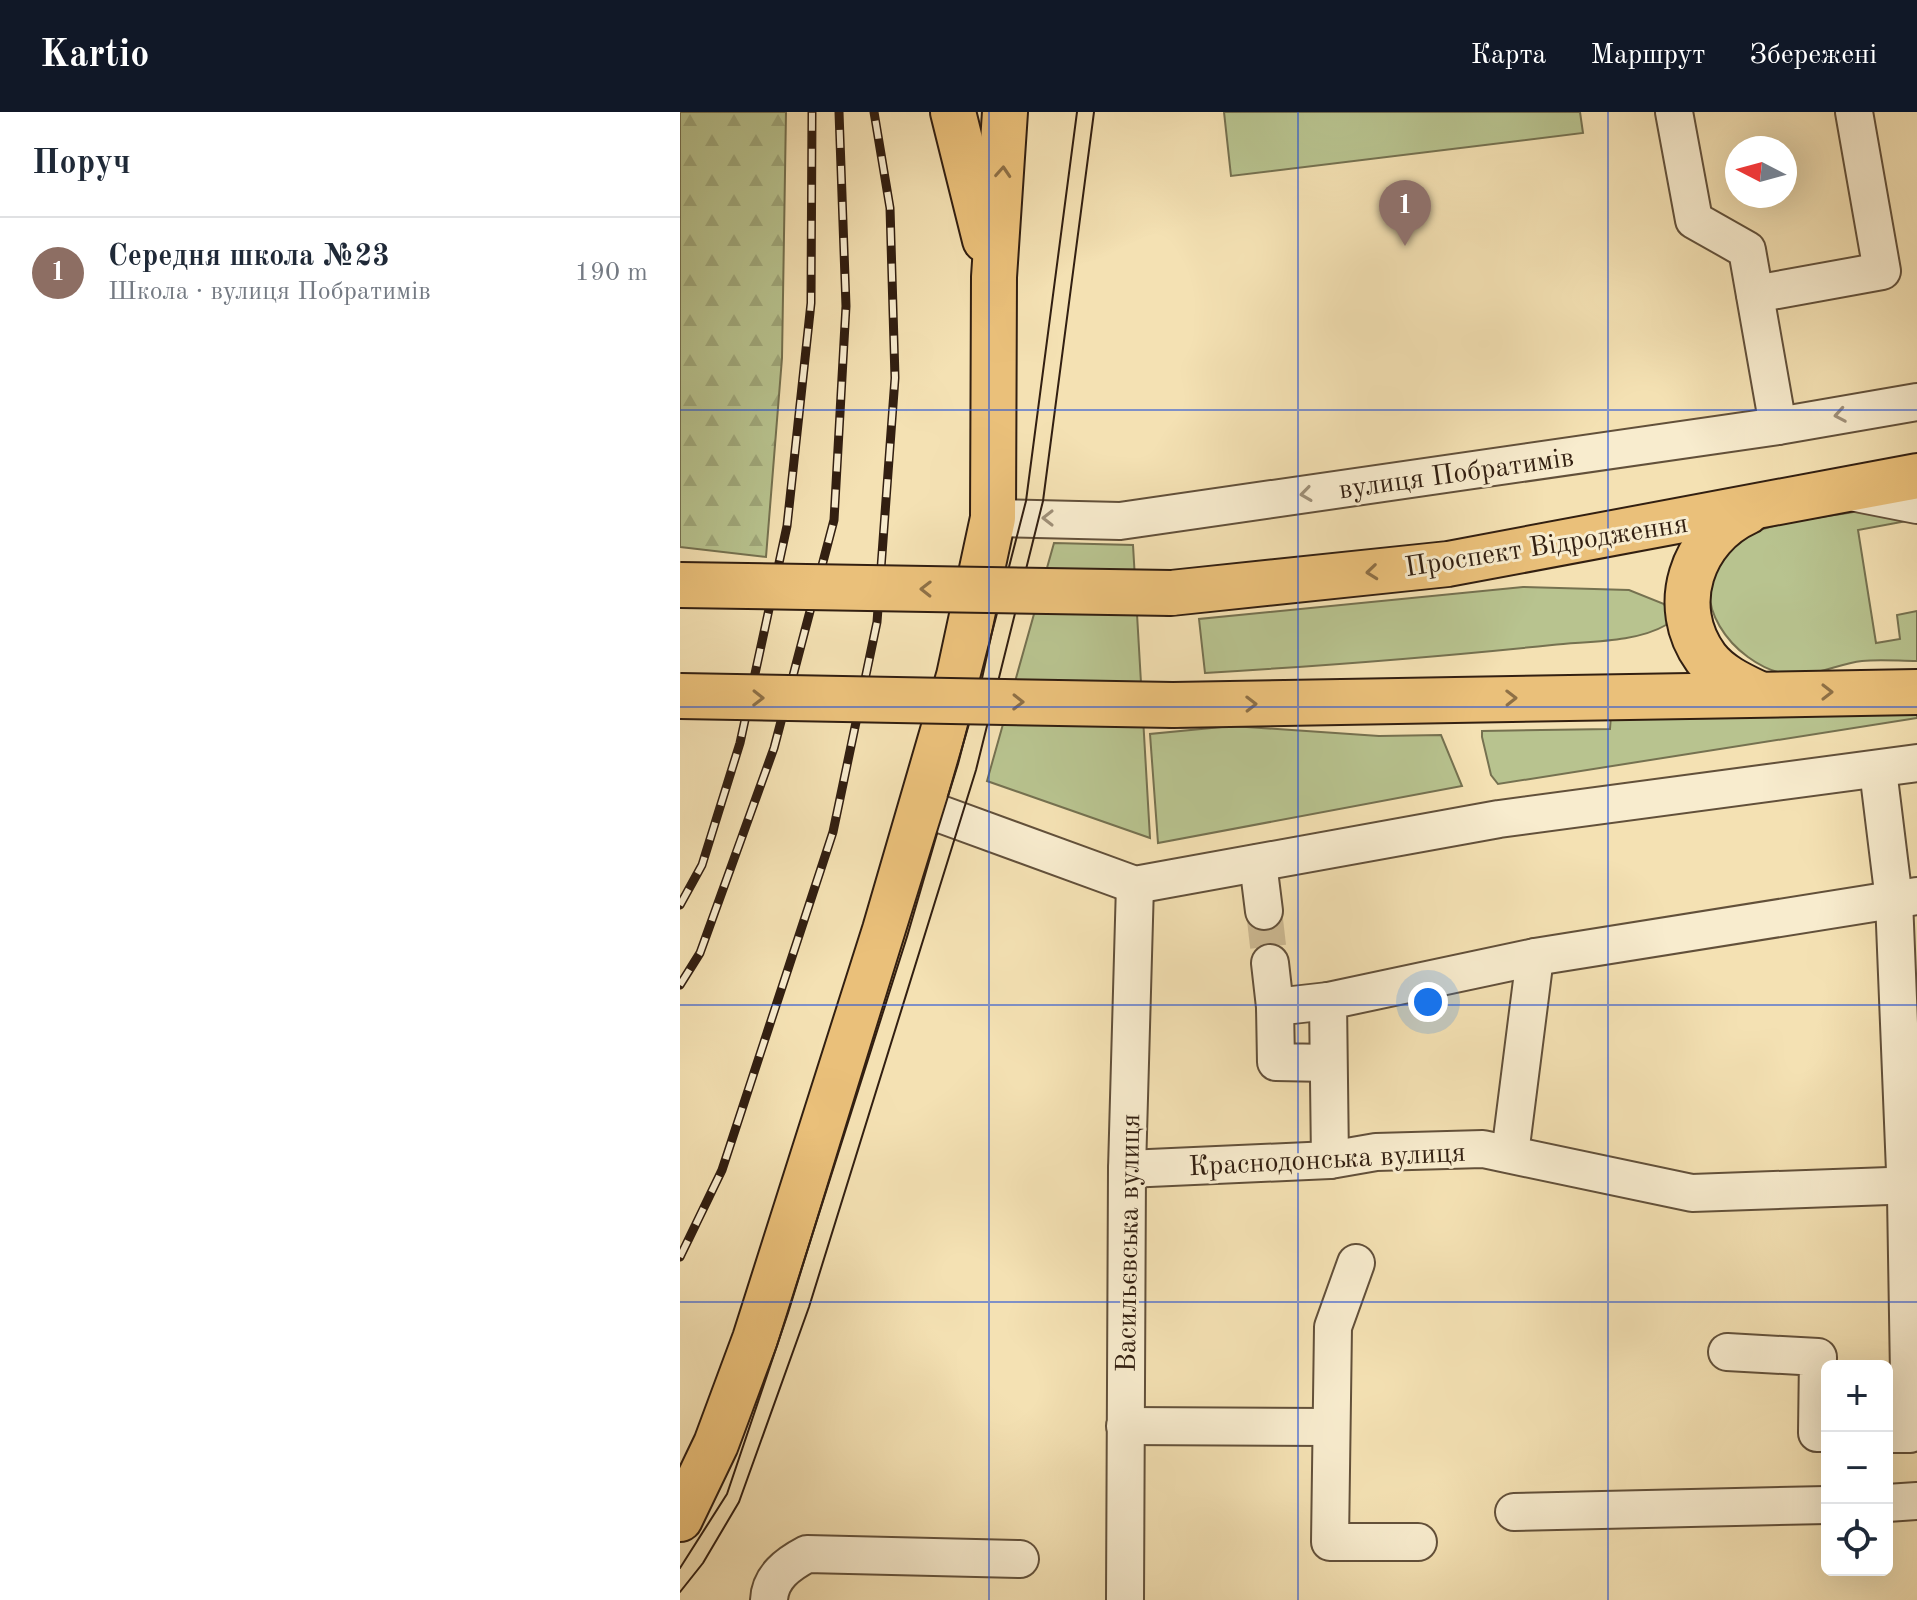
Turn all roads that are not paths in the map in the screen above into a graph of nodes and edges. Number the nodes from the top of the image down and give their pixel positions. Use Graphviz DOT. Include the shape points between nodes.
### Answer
graph roads {
  1 [pos="953,112"];
  2 [pos="1005,112"];
  3 [pos="1674,112"];
  4 [pos="1854,112"];
  5 [pos="994,277"];
  6 [pos="1755,294"];
  7 [pos="1917,402"];
  8 [pos="1778,426"];
  9 [pos="1917,476"];
  10 [pos="1839,491"];
  11 [pos="1917,505"];
  12 [pos="1757,508"];
  13 [pos="993,518"];
  14 [pos="680,585"];
  15 [pos="1917,692"];
  16 [pos="1757,693"];
  17 [pos="680,696"];
  18 [pos="1917,763"];
  19 [pos="1878,770"];
  20 [pos="921,807"];
  21 [pos="1258,863"];
  22 [pos="1135,885"];
  23 [pos="1906,898"];
  24 [pos="1264,911"];
  25 [pos="1535,957"];
  26 [pos="1270,963"];
  27 [pos="1328,1001"];
  28 [pos="1275,1007"];
  29 [pos="1328,1063"];
  30 [pos="1510,1154"];
  31 [pos="1330,1160"];
  32 [pos="1127,1169"];
  33 [pos="1912,1186"];
  34 [pos="1356,1263"];
  35 [pos="1727,1352"];
  36 [pos="1125,1426"];
  37 [pos="1330,1427"];
  38 [pos="1821,1433"];
  39 [pos="1893,1434"];
  40 [pos="1917,1501"];
  41 [pos="1893,1503"];
  42 [pos="1821,1505"];
  43 [pos="1514,1512"];
  44 [pos="680,1519"];
  45 [pos="1418,1542"];
  46 [pos="1020,1559"];
  47 [pos="769,1600"];
  48 [pos="1125,1600"];
  1 -- 5 [label="main road"];
  5 -- 2 [label="main road, one-way"];
  3 -- 6 [label="street" via="1694,220 1747,250"];
  4 -- 6 [label="street" via="1882,271"];
  5 -- 13 [label="main road"];
  6 -- 8 [label="street"];
  7 -- 8 [label="street, вулиця Побратимів, one-way"];
  8 -- 13 [label="street, вулиця Побратимів, one-way" via="1120,521"];
  9 -- 10 [label="main road, Проспект Відродження"];
  10 -- 11 [label="street"];
  10 -- 12 [label="main road, Проспект Відродження"];
  12 -- 14 [label="main road, Проспект Відродження, one-way, bridge" via="1448,564 1171,593"];
  12 -- 16 [label="main road" via="1728,521 1706,542 1691,570 1687,600 1692,631 1706,659 1729,680"];
  13 -- 20 [label="main road" via="959,676"];
  16 -- 15 [label="main road, one-way"];
  17 -- 16 [label="main road, one-way, bridge" via="1173,705"];
  18 -- 19 [label="street"];
  19 -- 21 [label="street" via="1499,819"];
  19 -- 23 [label="street"];
  20 -- 22 [label="street"];
  20 -- 44 [label="main road" via="755,1339 716,1444"];
  21 -- 22 [label="street"];
  21 -- 24 [label="street"];
  22 -- 32 [label="street, Васильєвська вулиця"];
  23 -- 25 [label="street"];
  23 -- 33 [label="street"];
  25 -- 27 [label="street"];
  25 -- 30 [label="street"];
  26 -- 28 [label="street"];
  27 -- 28 [label="street"];
  27 -- 29 [label="street"];
  28 -- 29 [label="street" via="1276,1062"];
  29 -- 31 [label="street"];
  30 -- 31 [label="street, Краснодонська вулиця" via="1483,1149 1407,1151"];
  30 -- 33 [label="street, Краснодонська вулиця" via="1692,1193"];
  31 -- 32 [label="street, Краснодонська вулиця"];
  32 -- 36 [label="street, Васильєвська вулиця"];
  33 -- 39 [label="street" via="1910,1434"];
  34 -- 37 [label="street" via="1333,1327"];
  35 -- 38 [label="street" via="1818,1357"];
  36 -- 37 [label="street"];
  36 -- 48 [label="street, Васильєвська вулиця"];
  37 -- 45 [label="street" via="1330,1542"];
  40 -- 41 [label="street"];
  42 -- 43 [label="street"];
  46 -- 47 [label="street" via="807,1554 784,1566"];
}
